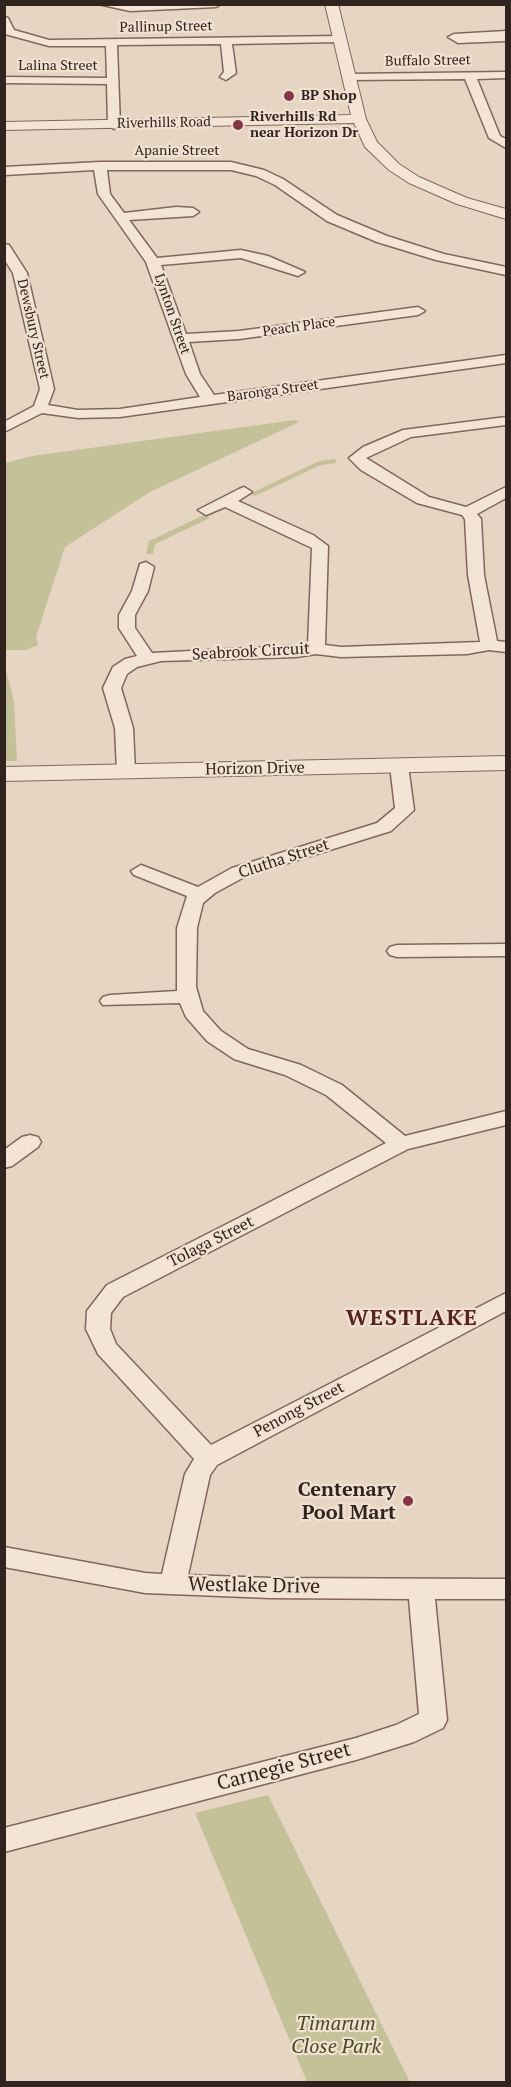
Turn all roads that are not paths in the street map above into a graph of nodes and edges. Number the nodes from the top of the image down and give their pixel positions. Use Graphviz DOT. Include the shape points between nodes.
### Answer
graph roads {
  1 [pos="103,4"];
  2 [pos="216,4"];
  3 [pos="331,4"];
  4 [pos="4,20"];
  5 [pos="339,39"];
  6 [pos="226,41"];
  7 [pos="111,43"];
  8 [pos="507,75"];
  9 [pos="470,76"];
  10 [pos="226,77"];
  11 [pos="349,77"];
  12 [pos="4,80"];
  13 [pos="111,81"];
  14 [pos="359,119"];
  15 [pos="487,120"];
  16 [pos="507,121"];
  17 [pos="114,124"];
  18 [pos="4,126"];
  19 [pos="507,144"];
  20 [pos="100,166"];
  21 [pos="4,171"];
  22 [pos="193,212"];
  23 [pos="507,214"];
  24 [pos="120,217"];
  25 [pos="4,248"];
  26 [pos="153,262"];
  27 [pos="507,271"];
  28 [pos="298,272"];
  29 [pos="418,311"];
  30 [pos="181,338"];
  31 [pos="507,358"];
  32 [pos="210,400"];
  33 [pos="40,408"];
  34 [pos="507,421"];
  35 [pos="4,428"];
  36 [pos="244,492"];
  37 [pos="507,492"];
  38 [pos="225,501"];
  39 [pos="206,510"];
  40 [pos="468,512"];
  41 [pos="146,567"];
  42 [pos="498,646"];
  43 [pos="316,649"];
  44 [pos="147,658"];
  45 [pos="507,763"];
  46 [pos="399,766"];
  47 [pos="126,771"];
  48 [pos="4,774"];
  49 [pos="141,871"];
  50 [pos="201,895"];
  51 [pos="507,950"];
  52 [pos="397,951"];
  53 [pos="188,996"];
  54 [pos="110,1001"];
  55 [pos="507,1118"];
  56 [pos="30,1142"];
  57 [pos="401,1144"];
  58 [pos="4,1161"];
  59 [pos="507,1301"];
  60 [pos="208,1458"];
  61 [pos="4,1557"];
  62 [pos="173,1585"];
  63 [pos="422,1588"];
  64 [pos="507,1589"];
  65 [pos="4,1840"];
  1 -- 2 [label="street" via="130,8"];
  3 -- 5 [label="street"];
  4 -- 7 [label="street, Pallinup Street" via="9,32 18,37 49,43"];
  5 -- 6 [label="street, Pallinup Street"];
  5 -- 11 [label="street"];
  6 -- 7 [label="street, Pallinup Street"];
  6 -- 10 [label="street" via="230,73"];
  7 -- 13 [label="street"];
  8 -- 9 [label="street, Buffalo Street"];
  9 -- 11 [label="street, Buffalo Street"];
  9 -- 15 [label="street"];
  11 -- 14 [label="street"];
  12 -- 13 [label="street, Lalina Street"];
  13 -- 17 [label="street"];
  14 -- 17 [label="street, Riverhills Road"];
  14 -- 23 [label="street" via="370,144 394,167 435,190"];
  15 -- 16 [label="street"];
  15 -- 19 [label="street" via="495,138"];
  17 -- 18 [label="street, Riverhills Road"];
  20 -- 21 [label="street, Apanie Street"];
  20 -- 24 [label="street, Lynton Street" via="104,194"];
  20 -- 27 [label="street, Apanie Street" via="201,164 260,173 332,218 382,239"];
  22 -- 24 [label="street"];
  24 -- 26 [label="street, Lynton Street"];
  25 -- 33 [label="street, Dewsbury Street" via="20,273 32,315 47,389"];
  26 -- 28 [label="street" via="241,254"];
  26 -- 30 [label="street, Lynton Street"];
  29 -- 30 [label="street, Peach Place" via="239,335"];
  30 -- 32 [label="street, Lynton Street" via="193,374"];
  31 -- 32 [label="street, Baronga Street"];
  32 -- 33 [label="street, Baronga Street" via="103,415"];
  33 -- 35 [label="street"];
  34 -- 40 [label="street" via="408,433 357,458 423,500"];
  36 -- 38 [label="street"];
  37 -- 40 [label="street"];
  38 -- 39 [label="street"];
  38 -- 43 [label="street" via="320,546"];
  40 -- 42 [label="street, Seabrook Circuit" via="473,519 476,575"];
  41 -- 44 [label="street" via="140,591 127,615 127,628"];
  42 -- 43 [label="street, Seabrook Circuit" via="341,652"];
  43 -- 44 [label="street, Seabrook Circuit"];
  44 -- 47 [label="street, Seabrook Circuit" via="119,671 112,688 124,728"];
  45 -- 46 [label="street, Horizon Drive"];
  46 -- 47 [label="street, Horizon Drive"];
  46 -- 50 [label="street, Clutha Street" via="405,810 384,827 240,872"];
  47 -- 48 [label="street, Horizon Drive"];
  49 -- 50 [label="street"];
  50 -- 53 [label="street" via="194,901 186,928"];
  51 -- 52 [label="street"];
  53 -- 54 [label="street"];
  53 -- 57 [label="street" via="193,1013 214,1036 241,1054 293,1070 333,1090"];
  55 -- 57 [label="street, Tolaga Street"];
  56 -- 58 [label="street"];
  57 -- 60 [label="street, Tolaga Street" via="115,1290 99,1311 98,1329 106,1348"];
  59 -- 60 [label="street, Penong Street"];
  60 -- 62 [label="street" via="198,1474"];
  61 -- 62 [label="street, Westlake Drive" via="88,1574"];
  62 -- 63 [label="street, Westlake Drive"];
  63 -- 64 [label="street, Westlake Drive"];
  63 -- 65 [label="street, Carnegie Street" via="432,1720 404,1734 356,1749"];
}
